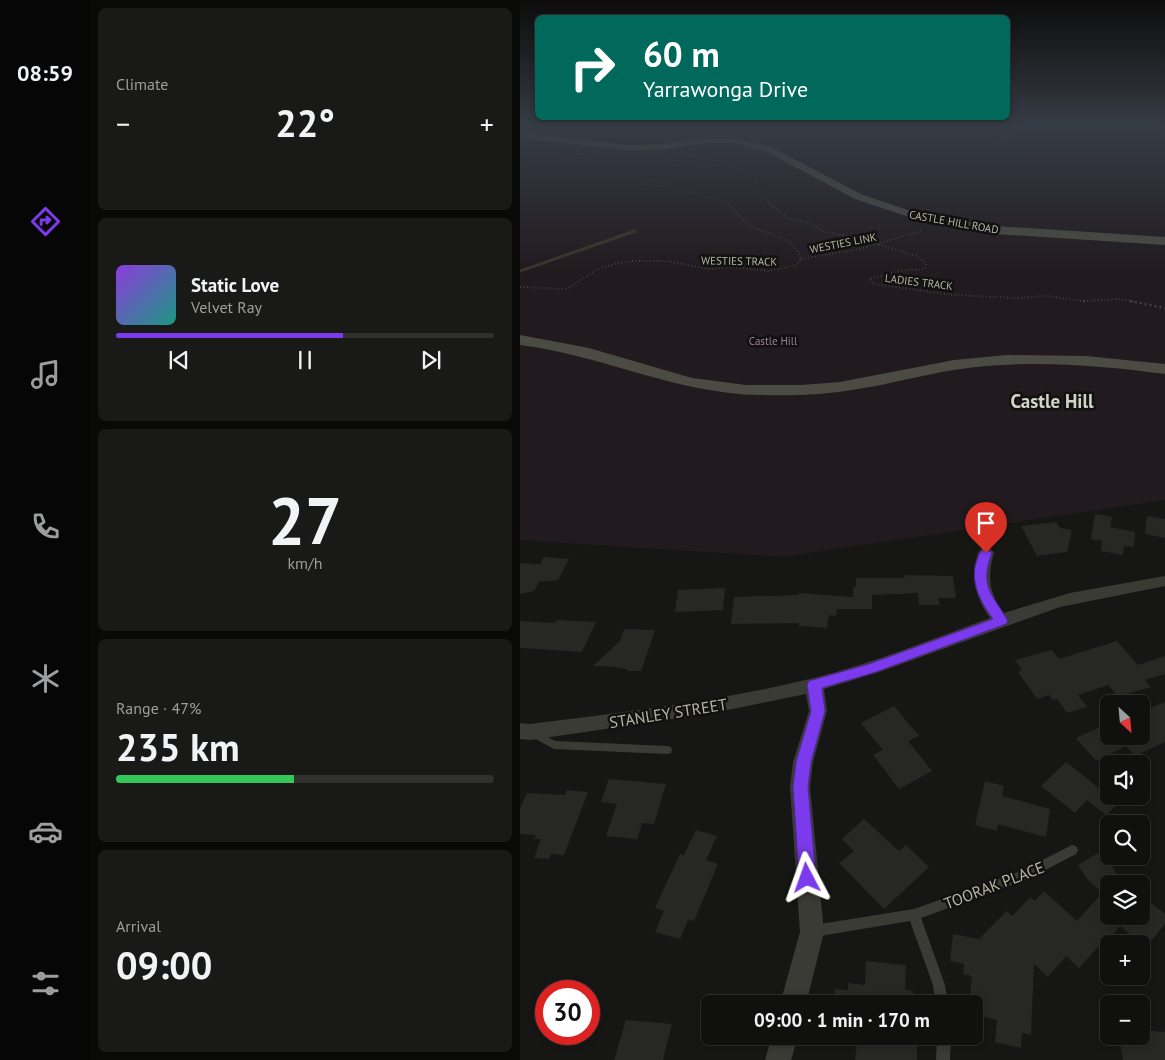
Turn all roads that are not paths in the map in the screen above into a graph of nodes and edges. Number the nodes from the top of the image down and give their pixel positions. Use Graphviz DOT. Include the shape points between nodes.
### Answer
graph roads {
  1 [pos="818,174"];
  2 [pos="1165,241"];
  3 [pos="520,340"];
  4 [pos="1165,369"];
  5 [pos="986,553"];
  6 [pos="1165,581"];
  7 [pos="1002,621"];
  8 [pos="814,685"];
  9 [pos="525,732"];
  10 [pos="667,750"];
  11 [pos="1072,850"];
  12 [pos="914,915"];
  13 [pos="812,932"];
  14 [pos="795,995"];
  15 [pos="941,995"];
  16 [pos="782,1045"];
  17 [pos="944,1045"];
  18 [pos="778,1060"];
  19 [pos="943,1060"];
  1 -- 2 [label="main road, CASTLE HILL ROAD" via="871,202 918,217 1036,234"];
  3 -- 4 [label="main road" via="598,355 694,383 762,390 833,388 954,365 999,362 1074,359"];
  5 -- 7 [label="street" via="980,567 981,584 991,608"];
  6 -- 7 [label="street, STANLEY STREET" via="1059,602"];
  7 -- 8 [label="street, STANLEY STREET" via="872,668"];
  8 -- 9 [label="street, STANLEY STREET" via="626,720"];
  8 -- 13 [label="street" via="818,711 803,762 800,787"];
  9 -- 10 [label="lane" via="554,745"];
  11 -- 12 [label="lane, TOORAK PLACE" via="1024,875"];
  12 -- 13 [label="lane, TOORAK PLACE"];
  12 -- 15 [label="lane"];
  13 -- 14 [label="street"];
  16 -- 18 [label="street"];
  17 -- 19 [label="lane"];
}
